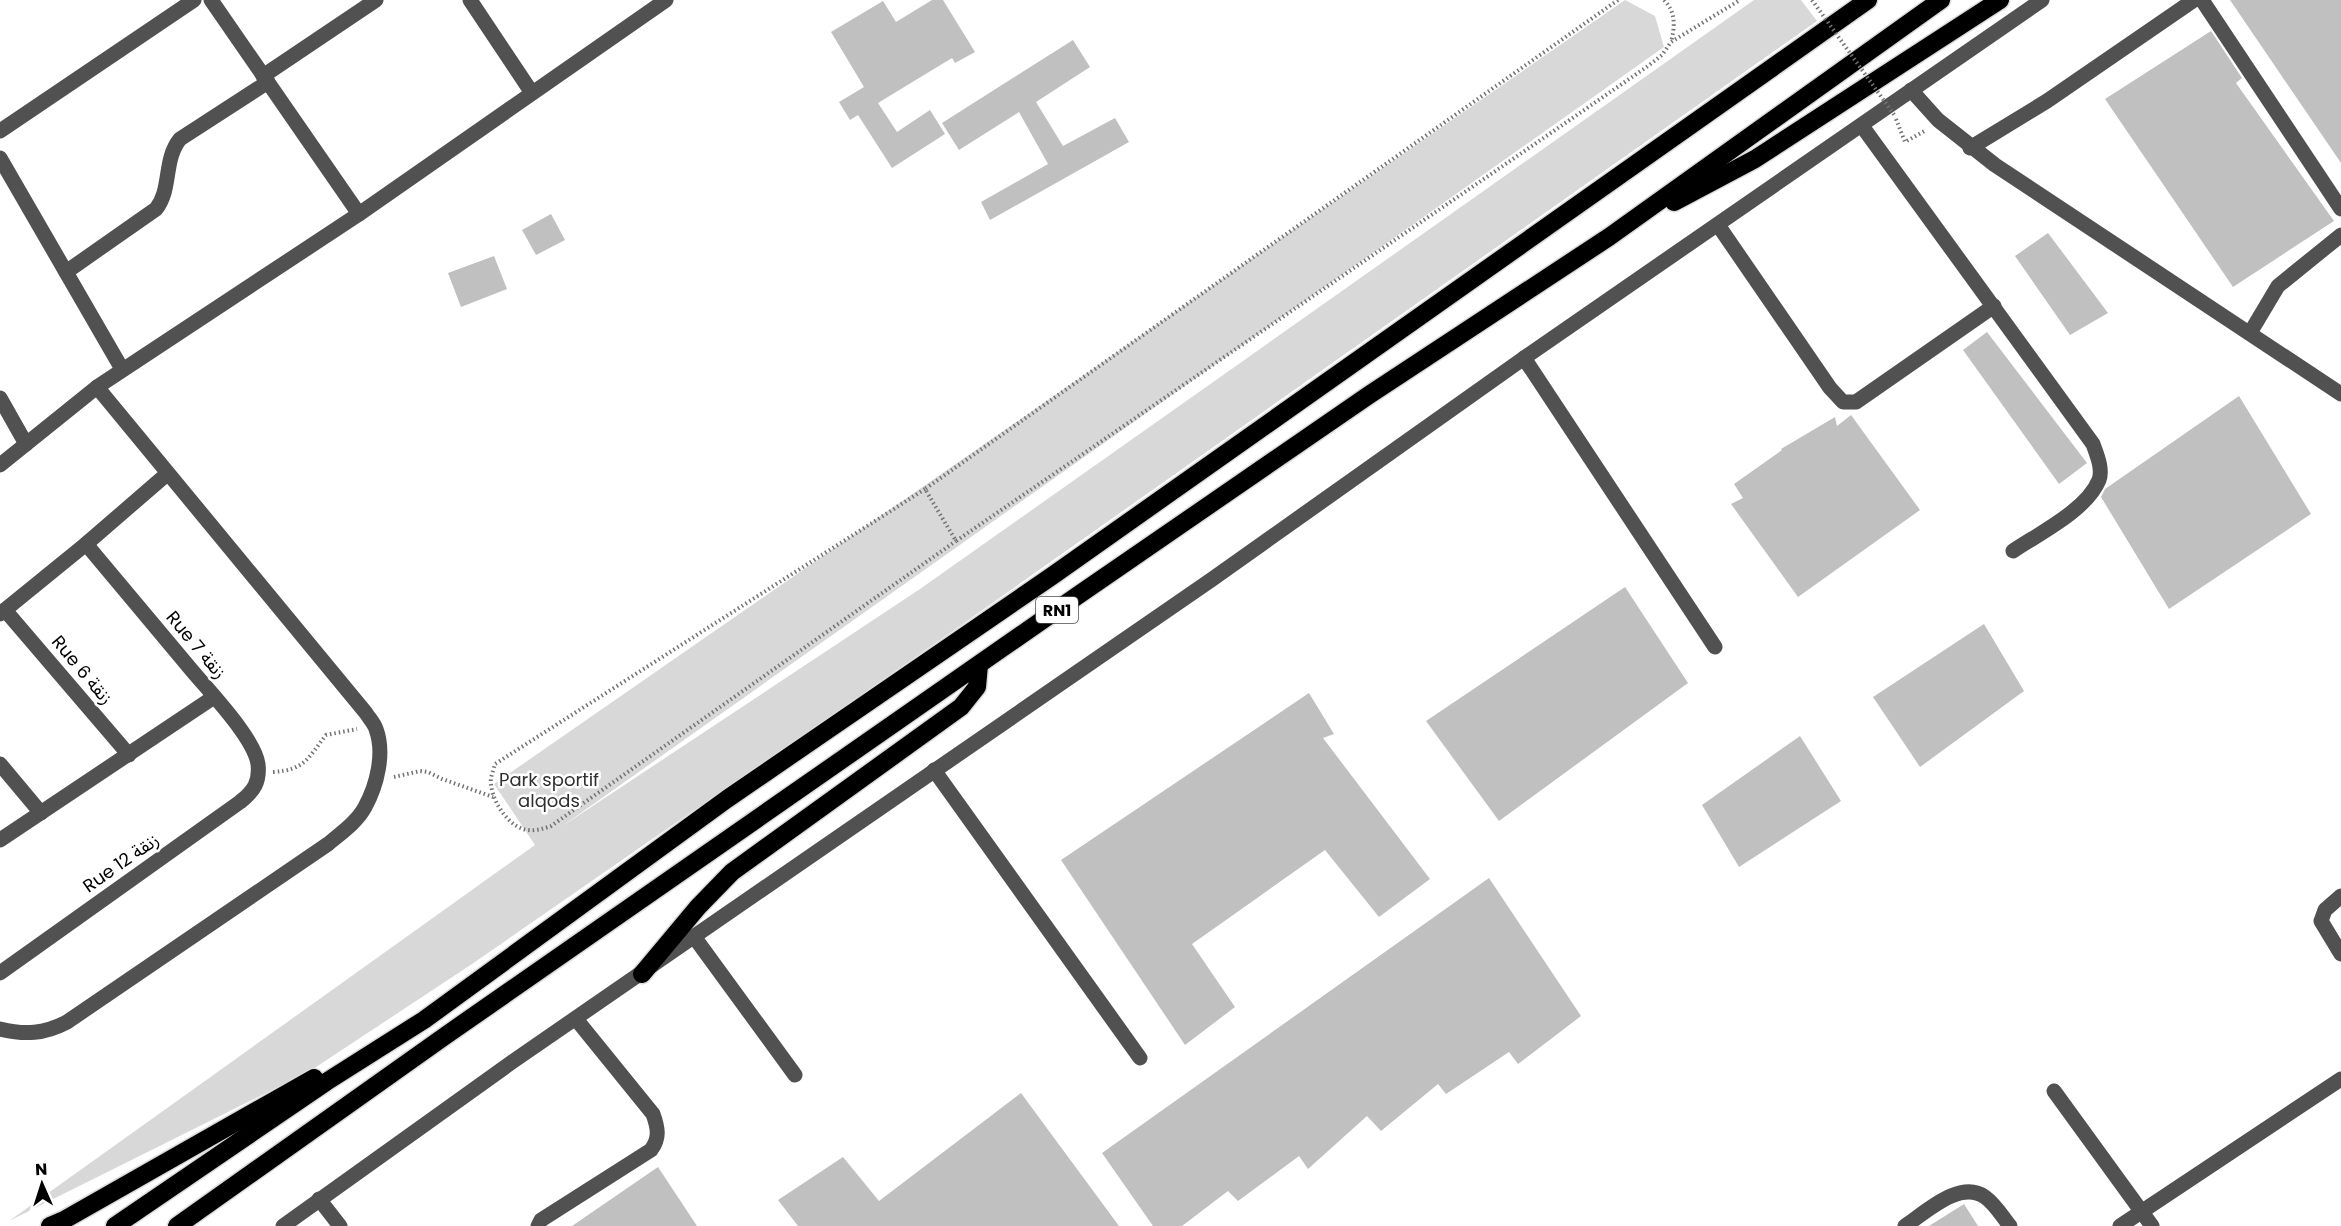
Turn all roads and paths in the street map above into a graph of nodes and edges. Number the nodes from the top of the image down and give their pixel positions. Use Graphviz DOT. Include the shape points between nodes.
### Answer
graph roads {
  1 [pos="194,0"];
  2 [pos="211,0"];
  3 [pos="375,0"];
  4 [pos="470,0"];
  5 [pos="666,0"];
  6 [pos="1618,0"];
  7 [pos="1664,0"];
  8 [pos="1740,0"];
  9 [pos="1812,0"];
  10 [pos="1868,0"];
  11 [pos="1941,0"];
  12 [pos="2000,0"];
  13 [pos="2042,0"];
  14 [pos="2194,0"];
  15 [pos="2202,0"];
  16 [pos="1671,42"];
  17 [pos="265,79"];
  18 [pos="1911,90"];
  19 [pos="532,93"];
  20 [pos="1862,126"];
  21 [pos="0,131"];
  22 [pos="1917,136"];
  23 [pos="1970,148"];
  24 [pos="0,158"];
  25 [pos="2341,209"];
  26 [pos="359,214"];
  27 [pos="1718,225"];
  28 [pos="1609,237"];
  29 [pos="2340,239"];
  30 [pos="66,272"];
  31 [pos="1994,306"];
  32 [pos="2250,333"];
  33 [pos="1524,358"];
  34 [pos="122,369"];
  35 [pos="97,387"];
  36 [pos="2341,394"];
  37 [pos="0,398"];
  38 [pos="26,444"];
  39 [pos="0,465"];
  40 [pos="167,474"];
  41 [pos="925,489"];
  42 [pos="956,541"];
  43 [pos="86,544"];
  44 [pos="2013,550"];
  45 [pos="2,612"];
  46 [pos="1715,647"];
  47 [pos="979,665"];
  48 [pos="214,697"];
  49 [pos="376,727"];
  50 [pos="129,755"];
  51 [pos="0,764"];
  52 [pos="934,770"];
  53 [pos="258,777"];
  54 [pos="375,781"];
  55 [pos="494,797"];
  56 [pos="41,813"];
  57 [pos="0,840"];
  58 [pos="2341,896"];
  59 [pos="695,938"];
  60 [pos="2341,954"];
  61 [pos="0,973"];
  62 [pos="642,974"];
  63 [pos="576,1019"];
  64 [pos="424,1020"];
  65 [pos="0,1029"];
  66 [pos="1140,1058"];
  67 [pos="795,1075"];
  68 [pos="2341,1079"];
  69 [pos="2054,1091"];
  70 [pos="319,1199"];
  71 [pos="2142,1212"];
  72 [pos="50,1226"];
  73 [pos="115,1226"];
  74 [pos="177,1226"];
  75 [pos="282,1226"];
  76 [pos="340,1226"];
  77 [pos="538,1226"];
  78 [pos="1905,1226"];
  79 [pos="2010,1226"];
  80 [pos="2121,1226"];
  81 [pos="2152,1226"];
  1 -- 21 [label="street"];
  2 -- 17 [label="street"];
  3 -- 17 [label="street"];
  4 -- 19 [label="street"];
  5 -- 19 [label="street"];
  6 -- 41 [label="path"];
  7 -- 16 [label="path" via="1673,15 1675,29"];
  8 -- 16 [label="path"];
  9 -- 22 [label="path, bridge" via="1895,116 1905,142"];
  10 -- 64 [label="highway, RN1" via="1052,576 727,799"];
  11 -- 28 [label="highway, RN1"];
  12 -- 28 [label="highway" via="1755,159"];
  13 -- 18 [label="street"];
  14 -- 23 [label="street" via="2047,101"];
  15 -- 25 [label="street"];
  16 -- 42 [label="path" via="1655,60 1580,113"];
  17 -- 26 [label="street"];
  17 -- 30 [label="street" via="180,139 171,154 162,200 156,209"];
  18 -- 20 [label="street"];
  18 -- 23 [label="street"];
  19 -- 26 [label="street"];
  20 -- 27 [label="street"];
  20 -- 31 [label="street"];
  23 -- 32 [label="street"];
  24 -- 30 [label="street"];
  26 -- 34 [label="street"];
  27 -- 31 [label="street" via="1843,402 1856,402"];
  27 -- 33 [label="street"];
  28 -- 47 [label="highway, RN1" via="1359,402"];
  29 -- 32 [label="street" via="2278,286"];
  30 -- 34 [label="street"];
  31 -- 44 [label="street" via="2093,444 2100,471 2099,480 2083,503"];
  32 -- 36 [label="street"];
  33 -- 46 [label="street"];
  33 -- 52 [label="street"];
  34 -- 35 [label="street"];
  35 -- 38 [label="street"];
  35 -- 40 [label="street"];
  37 -- 38 [label="street"];
  38 -- 39 [label="street"];
  40 -- 43 [label="street"];
  40 -- 49 [label="street"];
  41 -- 42 [label="path"];
  41 -- 55 [label="path" via="495,764 491,779"];
  42 -- 55 [label="path" via="551,826 524,830 513,824"];
  43 -- 45 [label="street"];
  43 -- 48 [label="street, Rue 7 زنقة"];
  45 -- 50 [label="street, Rue 6 زنقة"];
  47 -- 62 [label="highway" via="977,687 961,706 732,872"];
  47 -- 74 [label="highway, RN1"];
  48 -- 50 [label="street"];
  48 -- 53 [label="street, Rue 7 زنقة" via="252,747"];
  49 -- 53 [label="path" via="326,735 302,765"];
  49 -- 54 [label="street" via="379,752"];
  50 -- 56 [label="street"];
  51 -- 56 [label="street"];
  52 -- 59 [label="street"];
  52 -- 66 [label="street"];
  53 -- 61 [label="street, Rue 12 زنقة" via="252,793"];
  54 -- 55 [label="path" via="428,772"];
  54 -- 65 [label="street" via="364,808 328,844 102,999 52,1030 30,1034"];
  56 -- 57 [label="street"];
  58 -- 60 [label="street" via="2325,910 2321,921"];
  59 -- 62 [label="street"];
  59 -- 67 [label="street"];
  62 -- 63 [label="street"];
  63 -- 70 [label="street"];
  63 -- 77 [label="street" via="653,1114 657,1142 651,1150 541,1220"];
  64 -- 72 [label="highway"];
  64 -- 73 [label="highway, RN1"];
  68 -- 71 [label="street"];
  69 -- 71 [label="street"];
  70 -- 75 [label="street"];
  70 -- 76 [label="street"];
  71 -- 80 [label="street"];
  71 -- 81 [label="street"];
  78 -- 79 [label="street" via="1952,1196 1970,1192 1985,1197"];
}
